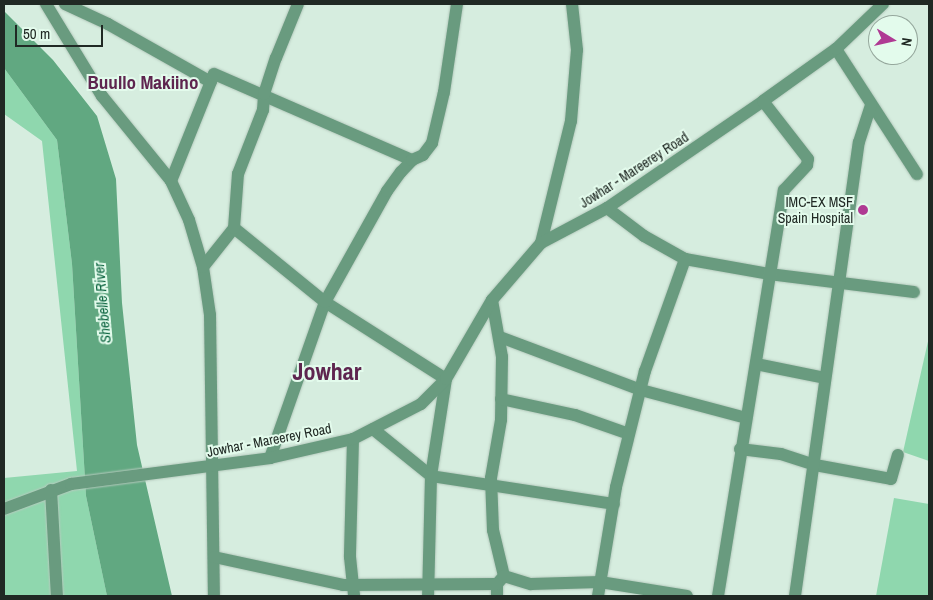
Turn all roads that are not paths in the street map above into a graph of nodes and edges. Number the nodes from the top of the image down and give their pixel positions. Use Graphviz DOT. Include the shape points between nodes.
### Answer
graph roads {
  1 [pos="46,4"];
  2 [pos="65,4"];
  3 [pos="298,4"];
  4 [pos="456,4"];
  5 [pos="572,4"];
  6 [pos="883,4"];
  7 [pos="836,49"];
  8 [pos="211,82"];
  9 [pos="264,94"];
  10 [pos="763,101"];
  11 [pos="871,106"];
  12 [pos="412,160"];
  13 [pos="917,174"];
  14 [pos="171,181"];
  15 [pos="607,208"];
  16 [pos="234,228"];
  17 [pos="541,243"];
  18 [pos="685,259"];
  19 [pos="203,268"];
  20 [pos="769,274"];
  21 [pos="839,282"];
  22 [pos="914,292"];
  23 [pos="492,300"];
  24 [pos="325,302"];
  25 [pos="500,337"];
  26 [pos="756,364"];
  27 [pos="825,378"];
  28 [pos="446,379"];
  29 [pos="641,390"];
  30 [pos="502,399"];
  31 [pos="746,418"];
  32 [pos="373,429"];
  33 [pos="629,434"];
  34 [pos="353,439"];
  35 [pos="740,449"];
  36 [pos="898,455"];
  37 [pos="270,458"];
  38 [pos="815,465"];
  39 [pos="213,466"];
  40 [pos="431,476"];
  41 [pos="491,484"];
  42 [pos="51,490"];
  43 [pos="614,504"];
  44 [pos="4,509"];
  45 [pos="214,557"];
  46 [pos="428,582"];
  47 [pos="600,582"];
  48 [pos="499,585"];
  49 [pos="354,591"];
  50 [pos="57,596"];
  51 [pos="214,596"];
  52 [pos="428,596"];
  53 [pos="598,596"];
  54 [pos="687,596"];
  55 [pos="718,596"];
  56 [pos="795,596"];
  1 -- 14 [label="street" via="102,96"];
  2 -- 8 [label="street" via="108,24"];
  3 -- 9 [label="street"];
  4 -- 12 [label="street" via="444,92 432,144 423,155"];
  5 -- 17 [label="street" via="577,50 571,121"];
  6 -- 7 [label="street, Jowhar - Mareerey Road"];
  7 -- 10 [label="street, Jowhar - Mareerey Road"];
  7 -- 11 [label="street"];
  8 -- 9 [label="street" via="214,74"];
  8 -- 14 [label="street"];
  9 -- 12 [label="street"];
  9 -- 16 [label="street" via="263,110 238,174"];
  10 -- 15 [label="street, Jowhar - Mareerey Road"];
  10 -- 20 [label="street" via="808,159 807,165 784,190"];
  11 -- 13 [label="street"];
  11 -- 21 [label="street" via="859,142"];
  12 -- 24 [label="street" via="387,191"];
  14 -- 19 [label="street" via="190,220"];
  15 -- 17 [label="street, Jowhar - Mareerey Road"];
  15 -- 18 [label="street" via="644,236"];
  16 -- 19 [label="street"];
  16 -- 24 [label="street"];
  17 -- 23 [label="street, Jowhar - Mareerey Road"];
  18 -- 20 [label="street"];
  18 -- 29 [label="street" via="651,350"];
  19 -- 39 [label="street" via="210,315"];
  20 -- 21 [label="street"];
  20 -- 26 [label="street"];
  21 -- 22 [label="street"];
  21 -- 27 [label="street"];
  23 -- 25 [label="street"];
  23 -- 28 [label="street, Jowhar - Mareerey Road"];
  24 -- 28 [label="street"];
  24 -- 37 [label="street"];
  25 -- 29 [label="street"];
  25 -- 30 [label="street"];
  26 -- 27 [label="street"];
  26 -- 31 [label="street"];
  27 -- 38 [label="street"];
  28 -- 32 [label="street, Jowhar - Mareerey Road" via="421,404"];
  28 -- 40 [label="street"];
  29 -- 31 [label="street"];
  29 -- 33 [label="street"];
  30 -- 33 [label="street" via="575,415"];
  30 -- 41 [label="street"];
  31 -- 35 [label="street"];
  32 -- 34 [label="street, Jowhar - Mareerey Road"];
  32 -- 40 [label="street"];
  33 -- 43 [label="street"];
  34 -- 37 [label="street, Jowhar - Mareerey Road"];
  34 -- 49 [label="street" via="350,557"];
  35 -- 38 [label="street" via="781,454"];
  35 -- 55 [label="street"];
  36 -- 38 [label="street" via="891,478"];
  37 -- 39 [label="street, Jowhar - Mareerey Road"];
  38 -- 56 [label="street"];
  39 -- 42 [label="street, Jowhar - Mareerey Road" via="71,484"];
  39 -- 45 [label="street"];
  40 -- 41 [label="street"];
  40 -- 46 [label="street"];
  41 -- 43 [label="street"];
  41 -- 48 [label="street"];
  42 -- 44 [label="street, Jowhar - Mareerey Road"];
  42 -- 50 [label="street"];
  43 -- 47 [label="street"];
  45 -- 49 [label="street"];
  45 -- 51 [label="street"];
  46 -- 48 [label="street"];
  46 -- 49 [label="street"];
  46 -- 52 [label="street"];
  47 -- 48 [label="street"];
  47 -- 53 [label="street"];
  47 -- 54 [label="street"];
}
